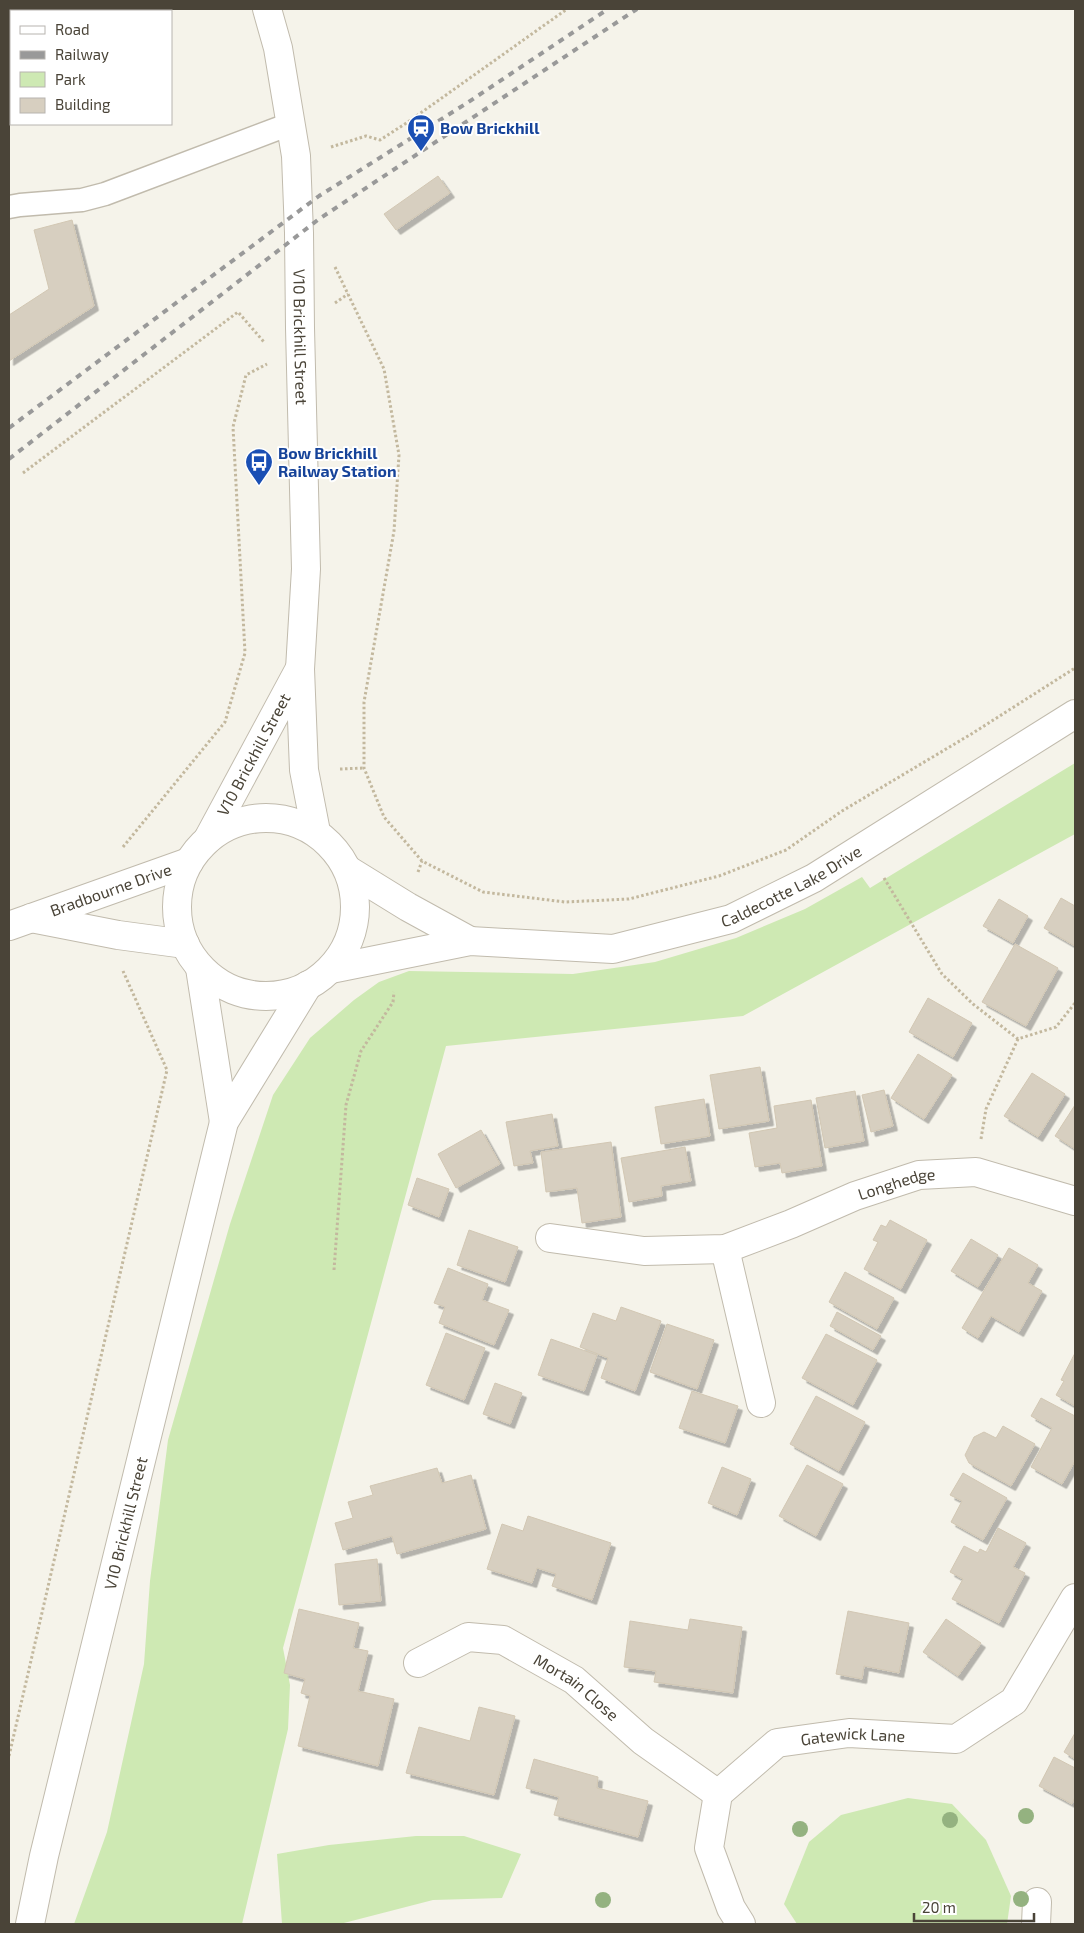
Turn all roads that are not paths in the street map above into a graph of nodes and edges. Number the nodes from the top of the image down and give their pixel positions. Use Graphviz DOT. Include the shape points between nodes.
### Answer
graph roads {
  1 [pos="267,9"];
  2 [pos="290,124"];
  3 [pos="9,207"];
  4 [pos="300,669"];
  5 [pos="1075,714"];
  6 [pos="316,832"];
  7 [pos="207,840"];
  8 [pos="189,862"];
  9 [pos="348,870"];
  10 [pos="20,922"];
  11 [pos="470,941"];
  12 [pos="185,944"];
  13 [pos="200,968"];
  14 [pos="331,969"];
  15 [pos="308,985"];
  16 [pos="224,1122"];
  17 [pos="1075,1201"];
  18 [pos="550,1238"];
  19 [pos="725,1249"];
  20 [pos="761,1403"];
  21 [pos="1075,1598"];
  22 [pos="418,1663"];
  23 [pos="718,1794"];
  24 [pos="30,1924"];
  25 [pos="741,1924"];
  1 -- 2 [label="street, V10 Brickhill Street" via="278,48"];
  2 -- 3 [label="lane" via="105,194 82,200"];
  2 -- 4 [label="street, V10 Brickhill Street" via="296,156 300,233 306,569"];
  4 -- 6 [label="street, V10 Brickhill Street" via="304,770"];
  4 -- 7 [label="street, V10 Brickhill Street"];
  5 -- 11 [label="street, Caldecotte Lake Drive" via="814,878 731,918 613,949"];
  6 -- 7 [label="street" via="289,820 260,817 232,824"];
  6 -- 9 [label="street" via="335,849"];
  7 -- 8 [label="street"];
  8 -- 10 [label="street, Bradbourne Drive"];
  8 -- 12 [label="street" via="178,888 177,917"];
  9 -- 11 [label="street, Caldecotte Lake Drive" via="408,908"];
  9 -- 14 [label="street" via="355,896 355,922 346,947"];
  10 -- 12 [label="street, Bradbourne Drive"];
  11 -- 14 [label="street, Caldecotte Lake Drive"];
  12 -- 13 [label="street"];
  13 -- 15 [label="street" via="224,986 251,995 281,995"];
  13 -- 16 [label="street, V10 Brickhill Street"];
  14 -- 15 [label="street"];
  15 -- 16 [label="street, V10 Brickhill Street"];
  16 -- 24 [label="street, V10 Brickhill Street"];
  17 -- 19 [label="street, Longhedge" via="976,1172 919,1175 855,1196"];
  18 -- 19 [label="street, Longhedge" via="644,1251"];
  19 -- 20 [label="street"];
  21 -- 23 [label="street, Gatewick Lane" via="1014,1701 956,1739 849,1733 777,1743"];
  22 -- 23 [label="street, Mortain Close" via="468,1637 503,1640 574,1680 643,1741"];
  23 -- 25 [label="street" via="709,1848 731,1908"];
}
